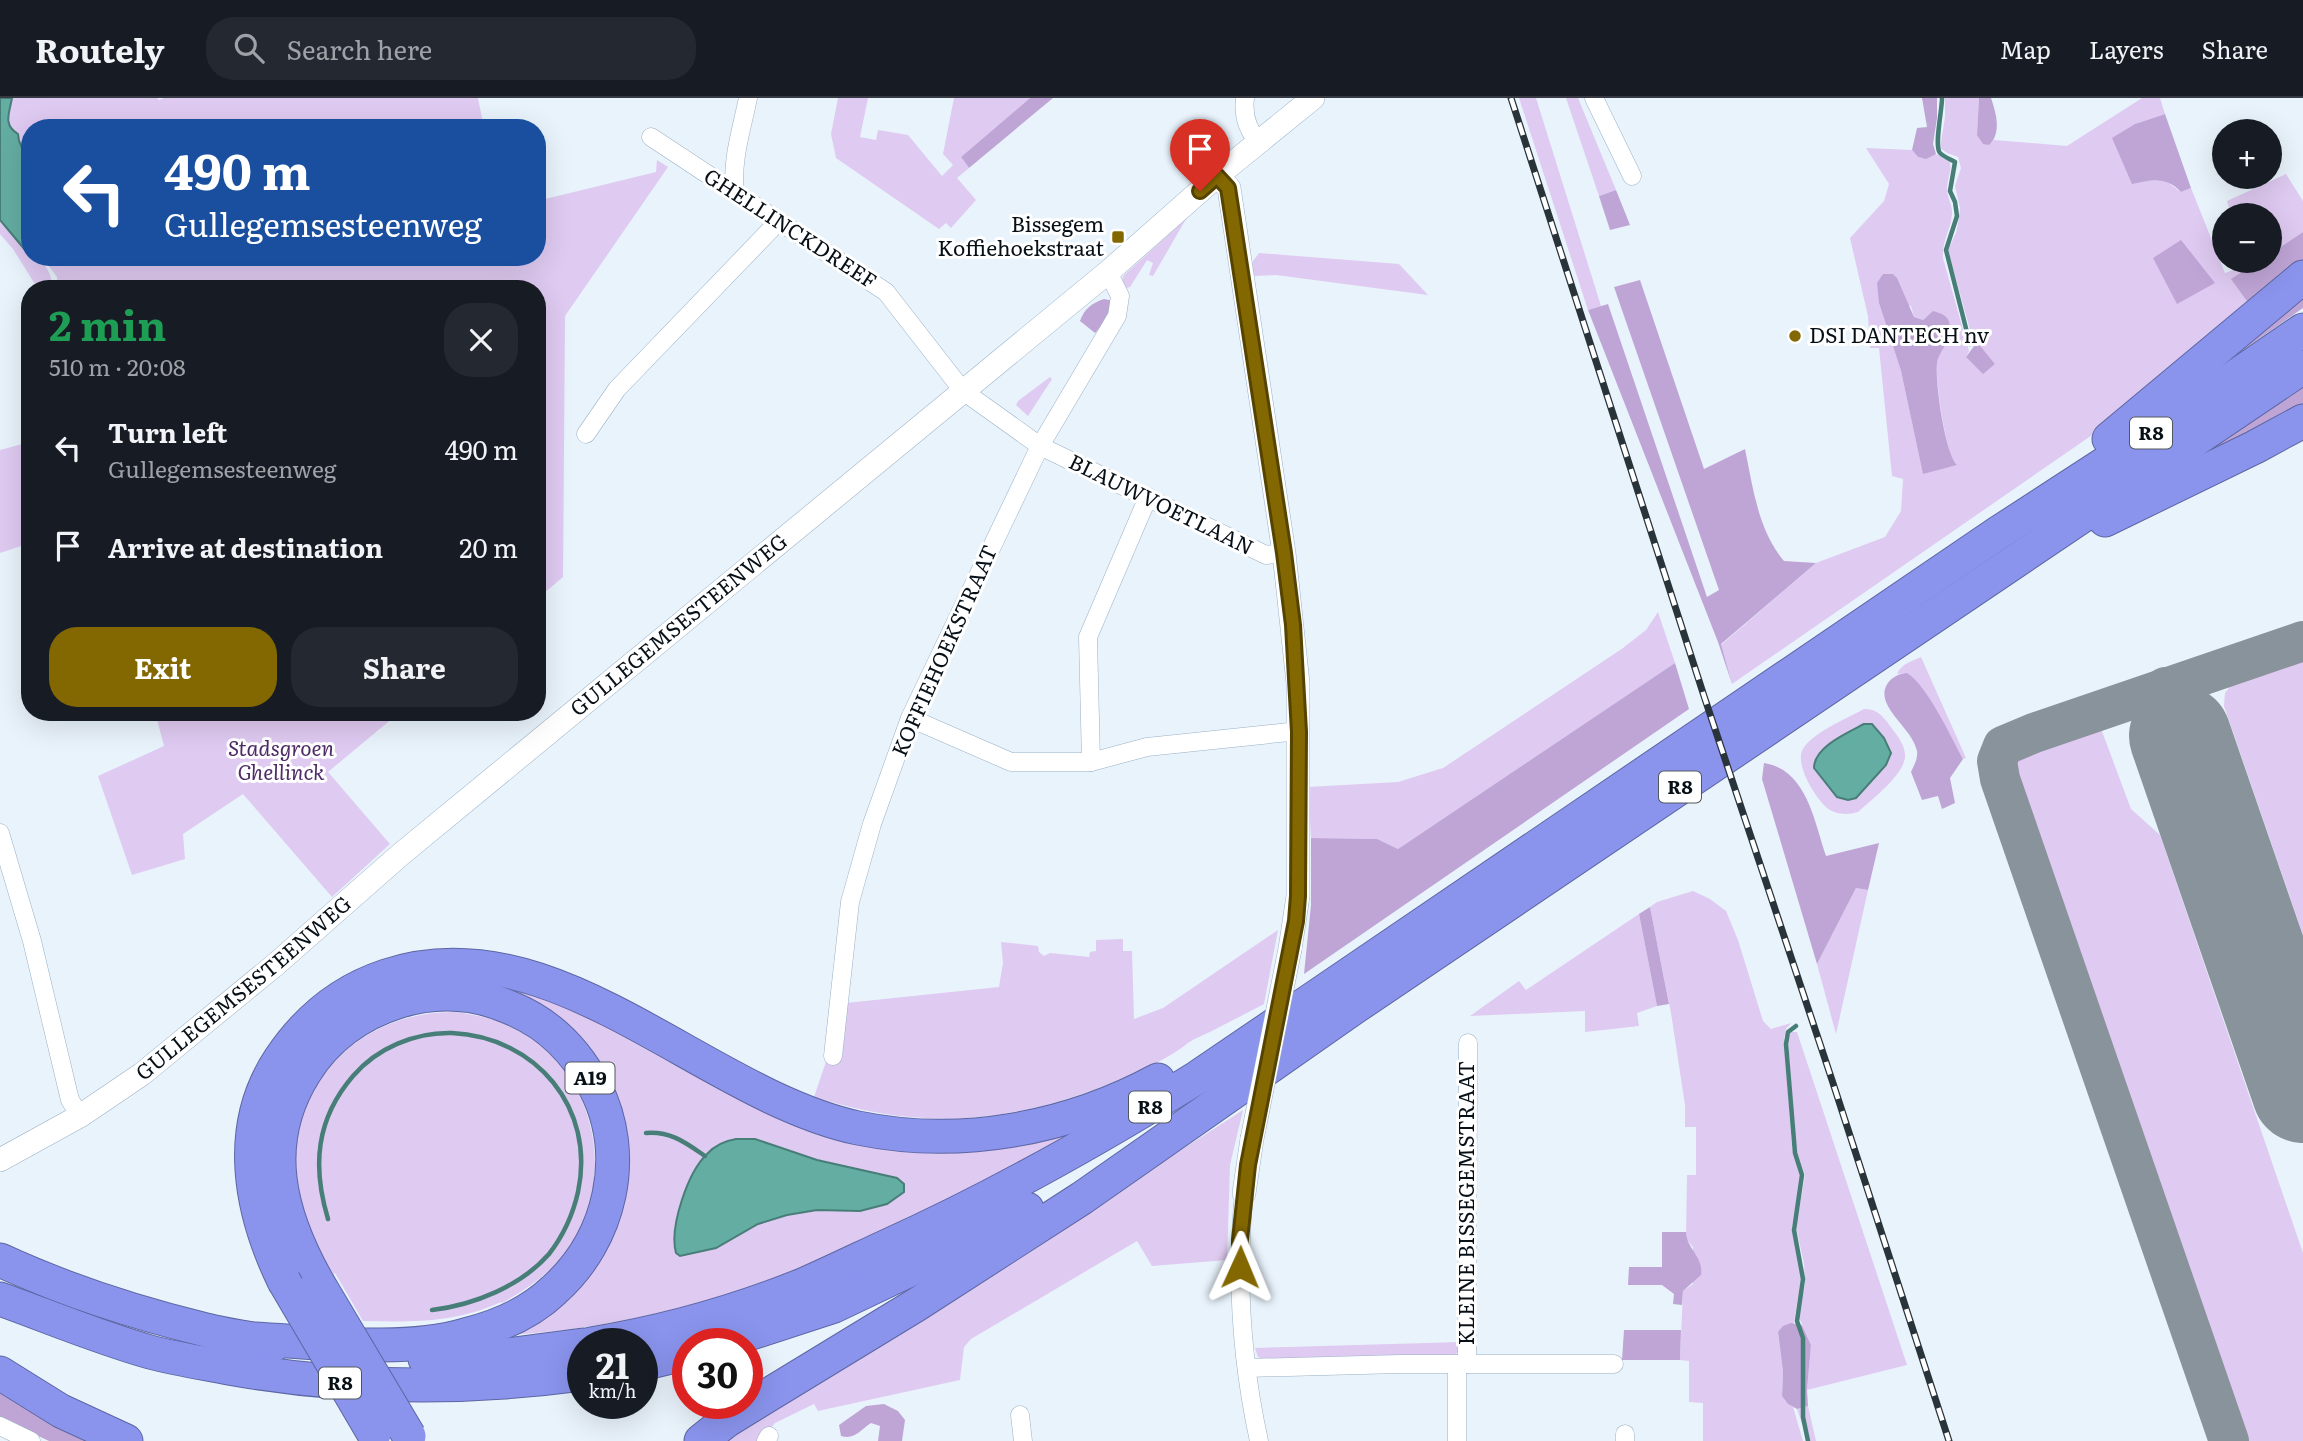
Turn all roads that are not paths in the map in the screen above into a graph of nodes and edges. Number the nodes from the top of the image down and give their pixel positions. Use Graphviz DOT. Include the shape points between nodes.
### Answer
graph roads {
  1 [pos="748,98"];
  2 [pos="1245,98"];
  3 [pos="1313,98"];
  4 [pos="1594,98"];
  5 [pos="651,137"];
  6 [pos="1259,142"];
  7 [pos="1217,176"];
  8 [pos="1632,176"];
  9 [pos="735,192"];
  10 [pos="779,221"];
  11 [pos="1108,272"];
  12 [pos="2303,277"];
  13 [pos="2303,330"];
  14 [pos="2303,367"];
  15 [pos="963,391"];
  16 [pos="2303,421"];
  17 [pos="586,434"];
  18 [pos="1040,446"];
  19 [pos="1148,497"];
  20 [pos="1998,533"];
  21 [pos="1284,553"];
  22 [pos="2004,568"];
  23 [pos="910,718"];
  24 [pos="1299,732"];
  25 [pos="1091,762"];
  26 [pos="0,833"];
  27 [pos="1364,962"];
  28 [pos="1468,1043"];
  29 [pos="833,1056"];
  30 [pos="1210,1107"];
  31 [pos="80,1116"];
  32 [pos="0,1160"];
  33 [pos="1244,1193"];
  34 [pos="0,1260"];
  35 [pos="0,1299"];
  36 [pos="763,1329"];
  37 [pos="658,1330"];
  38 [pos="253,1339"];
  39 [pos="567,1347"];
  40 [pos="1462,1364"];
  41 [pos="1614,1364"];
  42 [pos="1247,1368"];
  43 [pos="0,1373"];
  44 [pos="567,1376"];
  45 [pos="1020,1415"];
  46 [pos="0,1426"];
  47 [pos="394,1438"];
  48 [pos="31,1441"];
  49 [pos="126,1441"];
  50 [pos="701,1441"];
  51 [pos="1023,1441"];
  52 [pos="1259,1441"];
  53 [pos="1457,1441"];
  1 -- 9 [label="street" via="733,178"];
  2 -- 6 [label="street" via="1246,121"];
  3 -- 6 [label="street, GULLEGEMSESTEENWEG"];
  4 -- 8 [label="street"];
  5 -- 9 [label="street, GHELLINCKDREEF"];
  6 -- 7 [label="street, GULLEGEMSESTEENWEG"];
  7 -- 11 [label="street, GULLEGEMSESTEENWEG"];
  7 -- 21 [label="street" via="1228,188"];
  9 -- 10 [label="street, GHELLINCKDREEF"];
  10 -- 15 [label="street, GHELLINCKDREEF" via="886,292"];
  10 -- 17 [label="street" via="617,389"];
  11 -- 15 [label="street, GULLEGEMSESTEENWEG"];
  11 -- 18 [label="street, KOFFIEHOEKSTRAAT" via="1120,296 1117,316"];
  12 -- 20 [label="highway"];
  13 -- 20 [label="highway, R8"];
  14 -- 22 [label="highway, R8"];
  15 -- 18 [label="street, GHELLINCKDREEF"];
  15 -- 31 [label="street, GULLEGEMSESTEENWEG" via="400,855 207,1021 142,1074"];
  16 -- 22 [label="highway"];
  18 -- 19 [label="street, BLAUWVOETLAAN"];
  18 -- 23 [label="street, KOFFIEHOEKSTRAAT"];
  19 -- 21 [label="street, BLAUWVOETLAAN" via="1266,555"];
  19 -- 25 [label="street" via="1088,637"];
  20 -- 27 [label="highway, R8"];
  21 -- 24 [label="street"];
  22 -- 30 [label="highway, R8"];
  23 -- 25 [label="street" via="1011,762"];
  23 -- 29 [label="street, KOFFIEHOEKSTRAAT" via="850,902"];
  24 -- 25 [label="street" via="1147,747"];
  24 -- 33 [label="street, bridge" via="1298,896"];
  26 -- 31 [label="street" via="70,1100"];
  27 -- 37 [label="highway, R8" via="1198,1077 1042,1168 805,1284"];
  27 -- 47 [label="highway, A19, bridge" via="1195,1061 1106,1104 1028,1128 933,1137 857,1128 790,1106 591,1000 532,978 469,967 434,967 374,980 315,1017 277,1063 266,1084 250,1157 256,1208 284,1281"];
  28 -- 40 [label="street, KLEINE BISSEGEMSTRAAT"];
  30 -- 36 [label="highway, R8" via="958,1247 834,1306"];
  30 -- 50 [label="highway" via="1082,1198"];
  31 -- 32 [label="street, GULLEGEMSESTEENWEG"];
  33 -- 42 [label="street" via="1240,1293"];
  34 -- 38 [label="highway, R8" via="116,1304"];
  35 -- 44 [label="highway, R8" via="151,1352 270,1375 341,1383 445,1386"];
  38 -- 39 [label="highway, R8" via="360,1358 493,1357"];
  38 -- 47 [label="highway, A19, bridge" via="377,1345 463,1336 524,1312 554,1291 576,1267 607,1209 614,1175 609,1118 586,1069 530,1015 479,997 447,994 380,1008 333,1037 308,1066 288,1104 277,1160 291,1227 318,1283"];
  40 -- 41 [label="street, KLEINE BISSEGEMSTRAAT"];
  40 -- 42 [label="street, KLEINE BISSEGEMSTRAAT"];
  40 -- 53 [label="street"];
  42 -- 52 [label="street"];
  43 -- 49 [label="highway" via="61,1411"];
  45 -- 51 [label="street"];
  46 -- 48 [label="street"];
}
